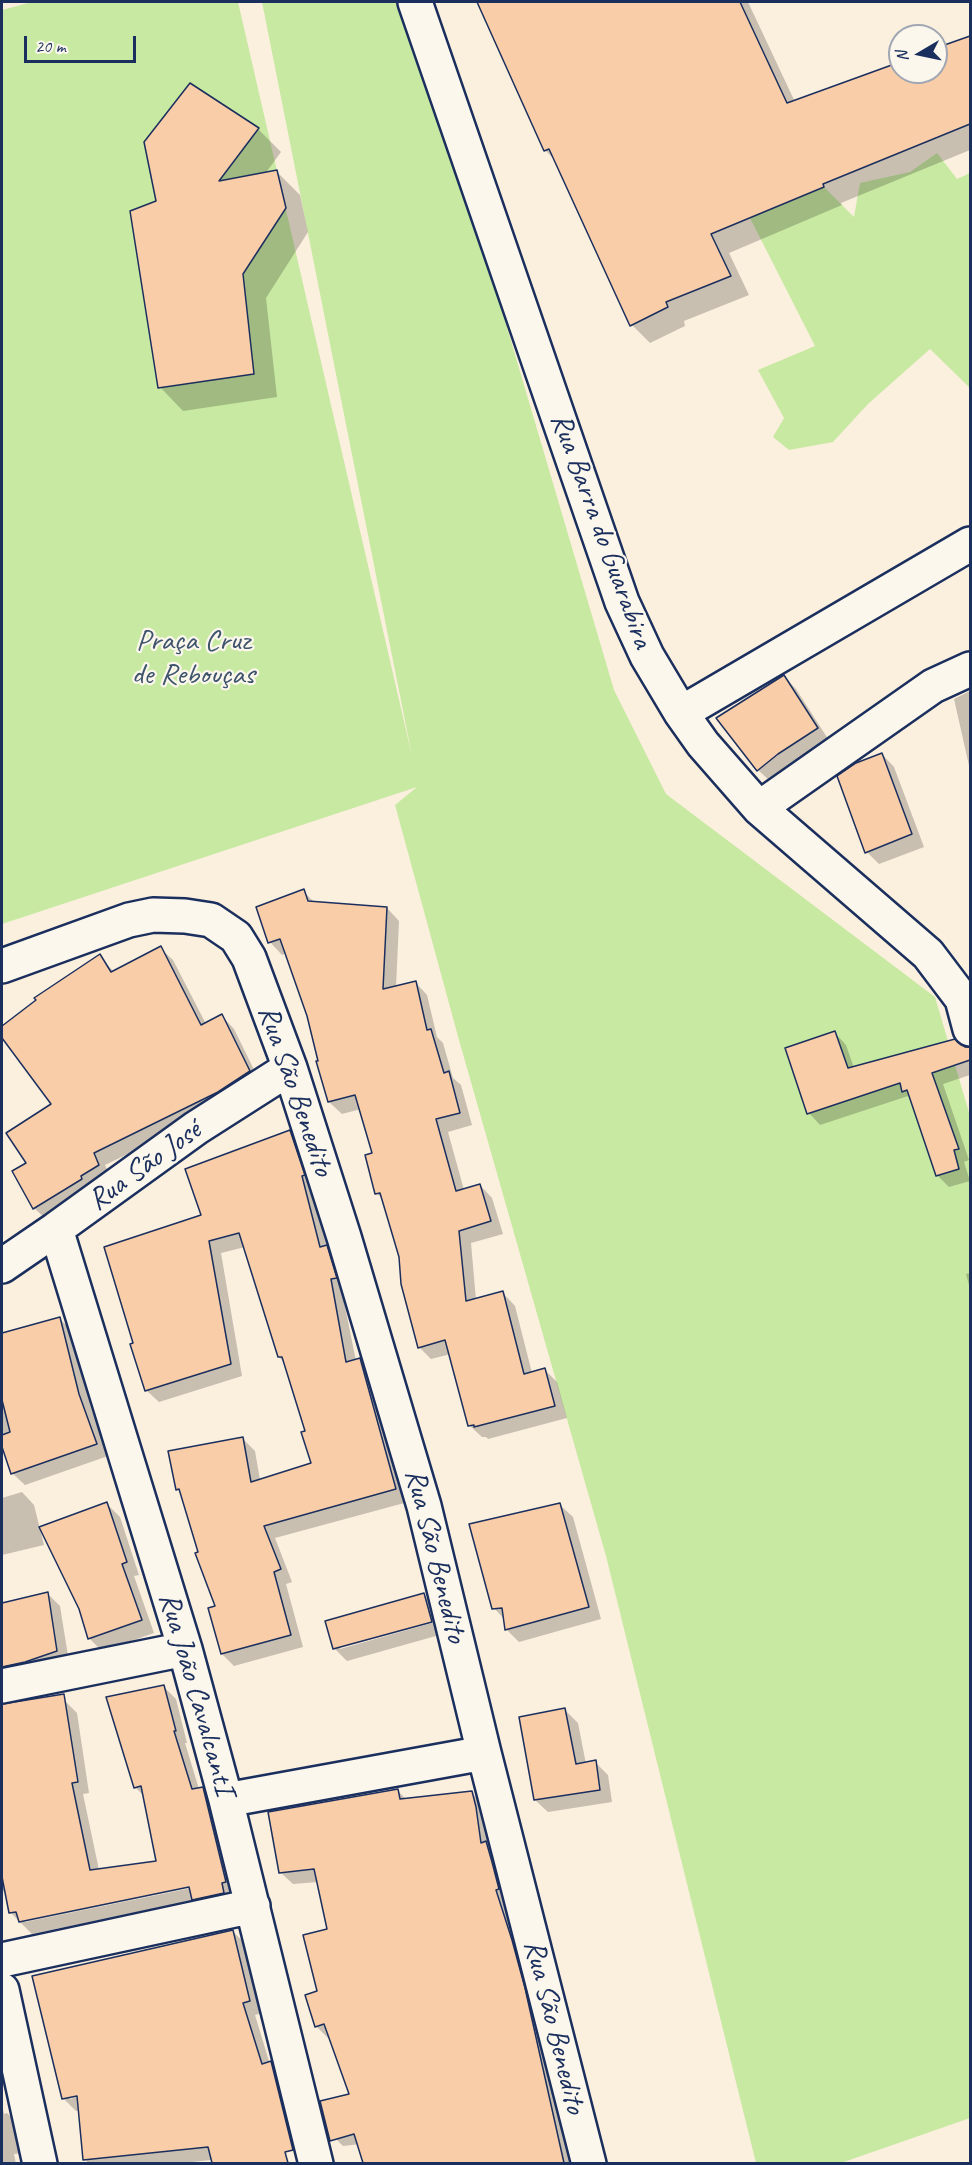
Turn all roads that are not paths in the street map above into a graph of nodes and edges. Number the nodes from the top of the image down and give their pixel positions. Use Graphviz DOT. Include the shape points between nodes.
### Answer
graph roads {
  1 [pos="416,2"];
  2 [pos="970,544"];
  3 [pos="970,669"];
  4 [pos="681,713"];
  5 [pos="759,808"];
  6 [pos="2,966"];
  7 [pos="970,1029"];
  8 [pos="290,1068"];
  9 [pos="56,1229"];
  10 [pos="2,1266"];
  11 [pos="184,1649"];
  12 [pos="2,1686"];
  13 [pos="484,1753"];
  14 [pos="226,1800"];
  15 [pos="253,1906"];
  16 [pos="2,1960"];
  17 [pos="2,1990"];
  18 [pos="40,2163"];
  19 [pos="316,2163"];
  20 [pos="589,2163"];
  1 -- 4 [label="street, Rua Barra do Guarabira" via="622,602 647,656"];
  2 -- 4 [label="street"];
  3 -- 5 [label="street" via="933,686"];
  4 -- 5 [label="street, Rua Barra do Guarabira"];
  5 -- 7 [label="street, Rua Barra do Guarabira" via="928,954 962,999"];
  6 -- 8 [label="street, Rua São Benedito" via="129,920 153,915 211,920 236,937 249,958"];
  8 -- 9 [label="street, Rua São José" via="196,1128"];
  8 -- 13 [label="street, Rua São Benedito" via="424,1506"];
  9 -- 10 [label="street, Rua São José"];
  9 -- 11 [label="street, Rua João CavalcantI"];
  11 -- 12 [label="street"];
  11 -- 14 [label="street, Rua João CavalcantI"];
  13 -- 14 [label="street"];
  13 -- 20 [label="street, Rua São Benedito"];
  14 -- 15 [label="street, Rua João CavalcantI"];
  15 -- 16 [label="street"];
  15 -- 19 [label="street, Rua João CavalcantI"];
  17 -- 18 [label="street"];
}
